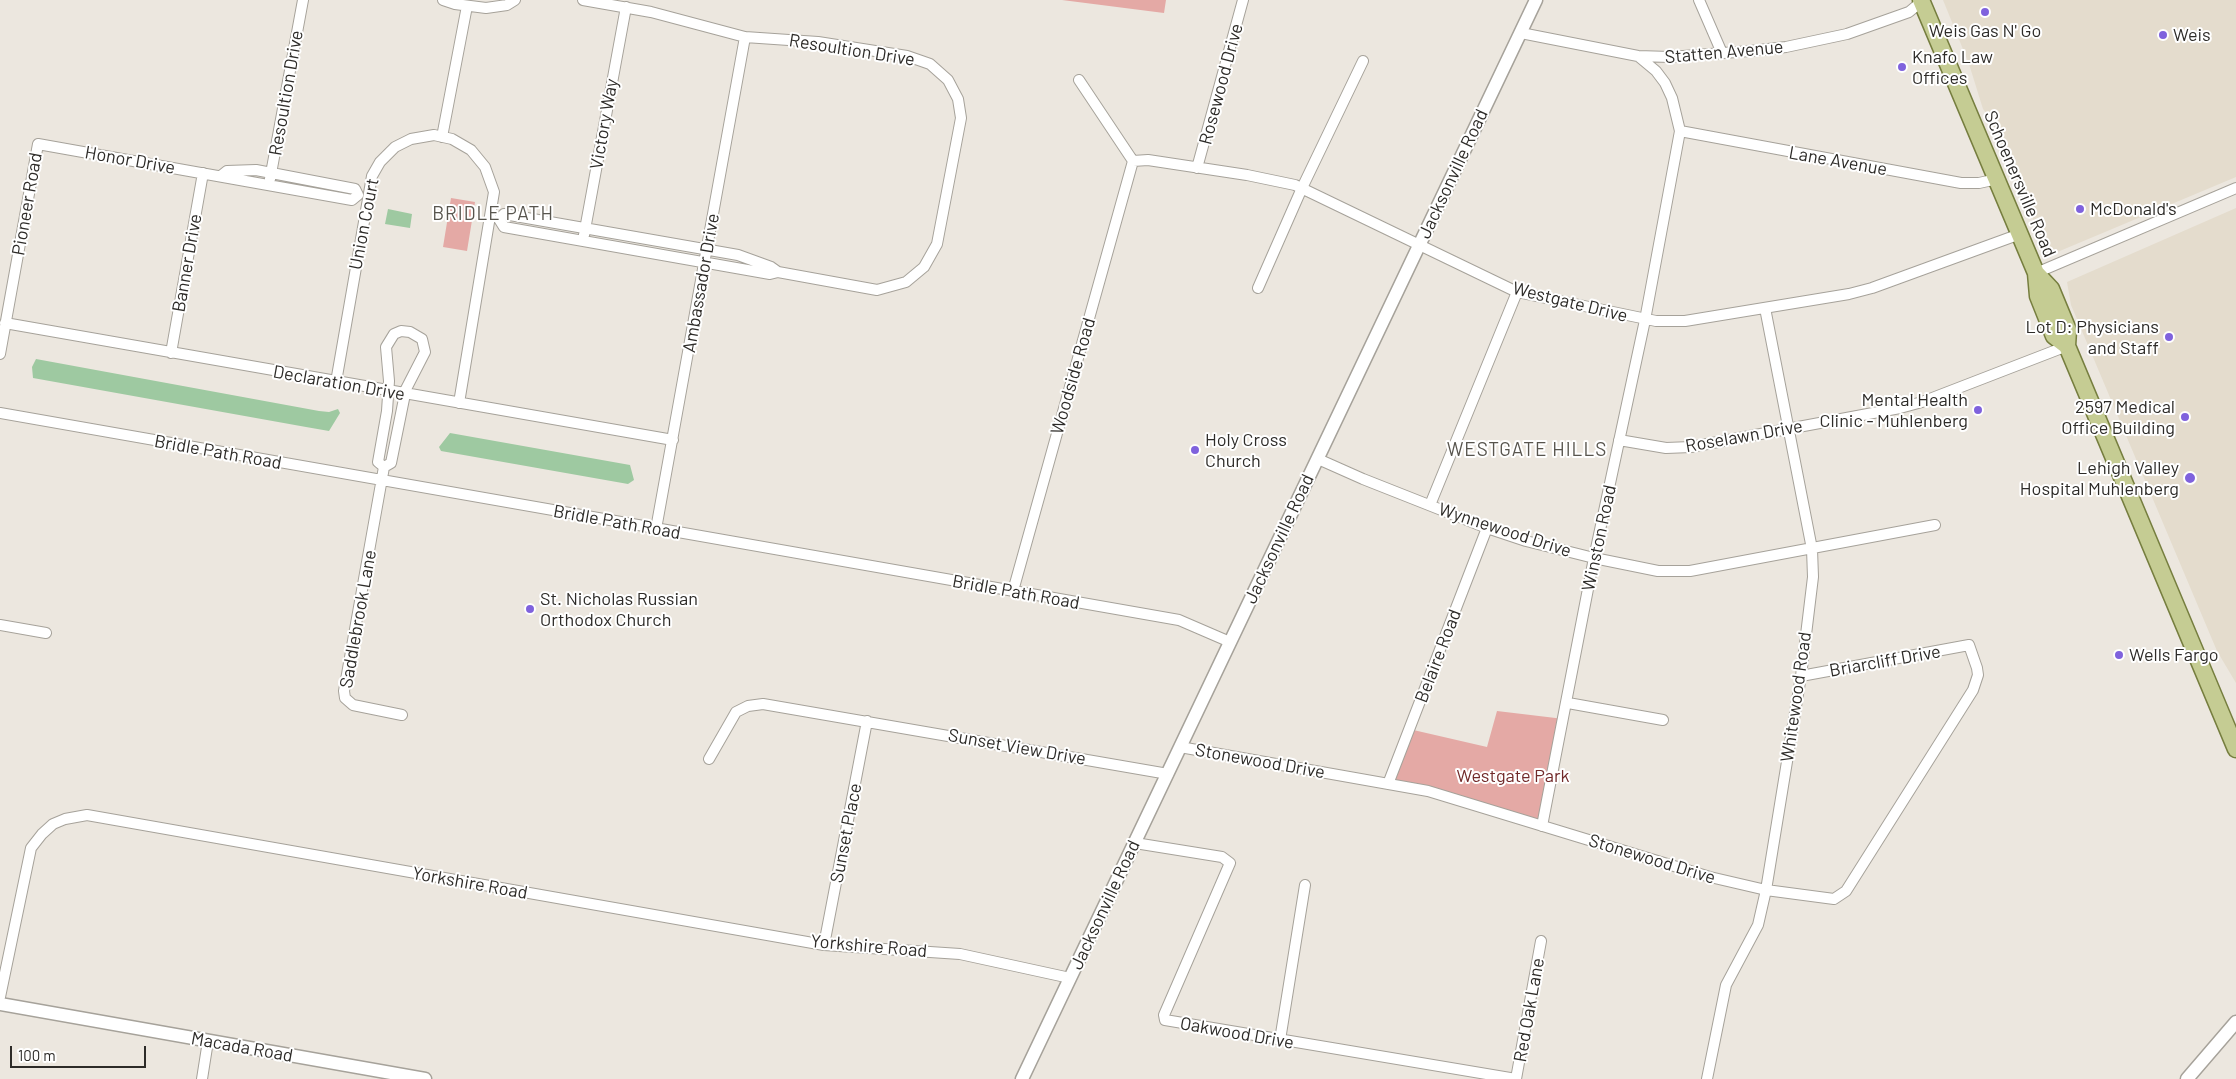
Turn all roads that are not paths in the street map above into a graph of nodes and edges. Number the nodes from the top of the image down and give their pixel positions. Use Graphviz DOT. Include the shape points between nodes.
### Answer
graph roads {
  1 [pos="303,0"];
  2 [pos="442,0"];
  3 [pos="516,0"];
  4 [pos="583,0"];
  5 [pos="1242,0"];
  6 [pos="1536,0"];
  7 [pos="1699,0"];
  8 [pos="1921,1"];
  9 [pos="467,6"];
  10 [pos="626,7"];
  11 [pos="1520,33"];
  12 [pos="745,37"];
  13 [pos="1722,53"];
  14 [pos="1638,56"];
  15 [pos="1363,61"];
  16 [pos="1079,80"];
  17 [pos="1680,131"];
  18 [pos="442,137"];
  19 [pos="38,144"];
  20 [pos="1133,161"];
  21 [pos="1198,168"];
  22 [pos="203,173"];
  23 [pos="272,173"];
  24 [pos="222,175"];
  25 [pos="1997,179"];
  26 [pos="269,186"];
  27 [pos="1302,188"];
  28 [pos="2236,188"];
  29 [pos="363,196"];
  30 [pos="495,219"];
  31 [pos="586,228"];
  32 [pos="2020,234"];
  33 [pos="583,241"];
  34 [pos="1420,244"];
  35 [pos="707,250"];
  36 [pos="705,262"];
  37 [pos="778,272"];
  38 [pos="2036,273"];
  39 [pos="1258,288"];
  40 [pos="1517,292"];
  41 [pos="1766,308"];
  42 [pos="1645,320"];
  43 [pos="6,323"];
  44 [pos="2066,346"];
  45 [pos="171,353"];
  46 [pos="0,354"];
  47 [pos="336,382"];
  48 [pos="389,391"];
  49 [pos="405,394"];
  50 [pos="459,404"];
  51 [pos="0,413"];
  52 [pos="1789,429"];
  53 [pos="673,440"];
  54 [pos="1619,440"];
  55 [pos="1318,459"];
  56 [pos="384,467"];
  57 [pos="382,480"];
  58 [pos="1430,505"];
  59 [pos="1935,525"];
  60 [pos="1487,528"];
  61 [pos="656,529"];
  62 [pos="1812,549"];
  63 [pos="1594,558"];
  64 [pos="1013,591"];
  65 [pos="0,625"];
  66 [pos="46,634"];
  67 [pos="1230,642"];
  68 [pos="1969,645"];
  69 [pos="1800,676"];
  70 [pos="1568,703"];
  71 [pos="402,716"];
  72 [pos="1663,720"];
  73 [pos="867,721"];
  74 [pos="1180,747"];
  75 [pos="2236,749"];
  76 [pos="708,759"];
  77 [pos="1168,774"];
  78 [pos="1388,784"];
  79 [pos="1542,826"];
  80 [pos="1135,843"];
  81 [pos="1305,885"];
  82 [pos="1766,890"];
  83 [pos="1541,941"];
  84 [pos="824,945"];
  85 [pos="1070,978"];
  86 [pos="0,997"];
  87 [pos="0,1004"];
  88 [pos="2236,1022"];
  89 [pos="1280,1040"];
  90 [pos="208,1041"];
  91 [pos="202,1079"];
  92 [pos="425,1079"];
  93 [pos="1022,1079"];
  94 [pos="1516,1079"];
  95 [pos="1707,1079"];
  96 [pos="2187,1079"];
  1 -- 23 [label="street, Resoultion Drive"];
  2 -- 9 [label="street"];
  3 -- 9 [label="street" via="496,7"];
  4 -- 10 [label="street, Resoultion Drive"];
  5 -- 21 [label="street, Rosewood Drive"];
  6 -- 11 [label="street, Jacksonville Road"];
  7 -- 13 [label="street"];
  8 -- 13 [label="street, Statten Avenue" via="1909,12 1847,34 1777,49"];
  8 -- 25 [label="main road, Schoenersville Road"];
  9 -- 18 [label="street"];
  10 -- 12 [label="street, Resoultion Drive"];
  10 -- 31 [label="street, Victory Way"];
  11 -- 14 [label="street, Statten Avenue"];
  11 -- 34 [label="street, Jacksonville Road"];
  12 -- 35 [label="street, Ambassador Drive"];
  12 -- 37 [label="street, Resoultion Drive" via="824,43 916,58 930,64 948,80 956,92 961,113 937,244 928,263 917,275 900,285 877,290"];
  13 -- 14 [label="street, Statten Avenue"];
  14 -- 17 [label="street, Winston Road" via="1665,83"];
  15 -- 27 [label="street"];
  16 -- 20 [label="street"];
  17 -- 25 [label="street, Lane Avenue" via="1961,183"];
  17 -- 42 [label="street, Winston Road"];
  18 -- 29 [label="street, Union Court" via="420,136 395,147 374,172"];
  18 -- 30 [label="street, Union Court" via="465,146 481,160 494,192"];
  19 -- 22 [label="street, Honor Drive"];
  19 -- 43 [label="street, Pioneer Road"];
  20 -- 21 [label="street, Westgate Drive" via="1148,160"];
  20 -- 64 [label="street, Woodside Road"];
  21 -- 27 [label="street, Westgate Drive" via="1275,180"];
  22 -- 24 [label="street, Honor Drive"];
  22 -- 45 [label="street, Banner Drive"];
  23 -- 24 [label="street, Honor Drive" via="250,169 227,171"];
  23 -- 26 [label="street, Resoultion Drive"];
  23 -- 29 [label="street, Honor Drive" via="355,188"];
  24 -- 26 [label="street, Honor Drive"];
  25 -- 32 [label="main road, Schoenersville Road"];
  26 -- 29 [label="street, Honor Drive" via="352,200"];
  27 -- 34 [label="street, Westgate Drive"];
  27 -- 39 [label="street"];
  28 -- 38 [label="street"];
  29 -- 47 [label="street, Union Court"];
  30 -- 31 [label="street, Resoultion Drive" via="504,214"];
  30 -- 33 [label="street, Resoultion Drive" via="504,227"];
  30 -- 50 [label="street, Union Court"];
  31 -- 33 [label="street, Victory Way"];
  31 -- 35 [label="street, Resoultion Drive"];
  32 -- 38 [label="main road, Schoenersville Road"];
  32 -- 41 [label="street, Westgate Drive" via="1872,288"];
  33 -- 36 [label="street, Resoultion Drive"];
  34 -- 40 [label="street, Westgate Drive"];
  34 -- 55 [label="street, Jacksonville Road"];
  35 -- 36 [label="street, Ambassador Drive"];
  35 -- 37 [label="street, Resoultion Drive" via="746,257"];
  36 -- 37 [label="street, Resoultion Drive" via="770,274"];
  36 -- 53 [label="street, Ambassador Drive"];
  38 -- 44 [label="main road, Schoenersville Road" via="2038,296 2054,336"];
  40 -- 42 [label="street, Westgate Drive"];
  40 -- 58 [label="street"];
  41 -- 42 [label="street, Westgate Drive" via="1685,321"];
  41 -- 52 [label="street, Whitewood Road"];
  42 -- 54 [label="street, Winston Road"];
  43 -- 45 [label="street, Declaration Drive"];
  43 -- 46 [label="street, Pioneer Road"];
  44 -- 52 [label="street, Roselawn Drive" via="1922,402"];
  44 -- 75 [label="main road, Schoenersville Road"];
  45 -- 47 [label="street, Declaration Drive"];
  47 -- 48 [label="street, Declaration Drive"];
  48 -- 49 [label="street, Declaration Drive"];
  48 -- 49 [label="street" via="387,343 397,332 410,332 422,339 424,352"];
  48 -- 56 [label="street" via="378,462"];
  49 -- 50 [label="street, Declaration Drive"];
  49 -- 56 [label="street" via="391,463"];
  50 -- 53 [label="street, Declaration Drive"];
  51 -- 57 [label="street, Bridle Path Road"];
  52 -- 54 [label="street, Roselawn Drive" via="1679,448"];
  52 -- 62 [label="street, Whitewood Road"];
  53 -- 61 [label="street, Ambassador Drive"];
  54 -- 63 [label="street, Winston Road"];
  55 -- 58 [label="street, Wynnewood Drive"];
  55 -- 67 [label="street, Jacksonville Road"];
  56 -- 57 [label="street"];
  57 -- 61 [label="street, Bridle Path Road"];
  57 -- 71 [label="street, Saddlebrook Lane" via="344,695 353,705"];
  58 -- 60 [label="street, Wynnewood Drive"];
  59 -- 62 [label="street, Wynnewood Drive"];
  60 -- 63 [label="street, Wynnewood Drive"];
  60 -- 78 [label="street, Belaire Road"];
  61 -- 64 [label="street, Bridle Path Road"];
  62 -- 63 [label="street, Wynnewood Drive" via="1680,572 1658,571"];
  62 -- 69 [label="street, Whitewood Road" via="1812,577"];
  63 -- 70 [label="street, Winston Road"];
  64 -- 67 [label="street, Bridle Path Road" via="1179,620"];
  65 -- 66 [label="street"];
  67 -- 74 [label="street, Jacksonville Road"];
  68 -- 69 [label="street, Briarcliff Drive"];
  68 -- 82 [label="street, Stonewood Drive" via="1978,675 1972,690 1846,891 1827,899"];
  69 -- 82 [label="street, Whitewood Road"];
  70 -- 72 [label="street"];
  70 -- 79 [label="street, Winston Road"];
  73 -- 76 [label="street, Sunset View Drive" via="783,706 748,706 736,712"];
  73 -- 77 [label="street, Sunset View Drive"];
  73 -- 84 [label="street, Sunset Place"];
  74 -- 77 [label="street, Jacksonville Road"];
  74 -- 78 [label="street, Stonewood Drive"];
  77 -- 80 [label="street, Jacksonville Road"];
  78 -- 79 [label="street, Stonewood Drive" via="1428,791"];
  79 -- 82 [label="street, Stonewood Drive" via="1710,877"];
  80 -- 85 [label="street, Jacksonville Road"];
  80 -- 89 [label="street, Oakwood Drive" via="1222,857 1230,863 1164,1015 1165,1020"];
  81 -- 89 [label="street"];
  82 -- 95 [label="street, Whitewood Road" via="1758,925 1726,985"];
  83 -- 94 [label="street, Red Oak Lane"];
  84 -- 85 [label="street, Yorkshire Road" via="960,954"];
  84 -- 86 [label="street, Yorkshire Road" via="87,815 53,824 31,848"];
  85 -- 93 [label="street, Jacksonville Road"];
  87 -- 90 [label="street, Macada Road"];
  88 -- 96 [label="street"];
  89 -- 94 [label="street, Oakwood Drive"];
  90 -- 91 [label="street"];
  90 -- 92 [label="street, Macada Road"];
}
